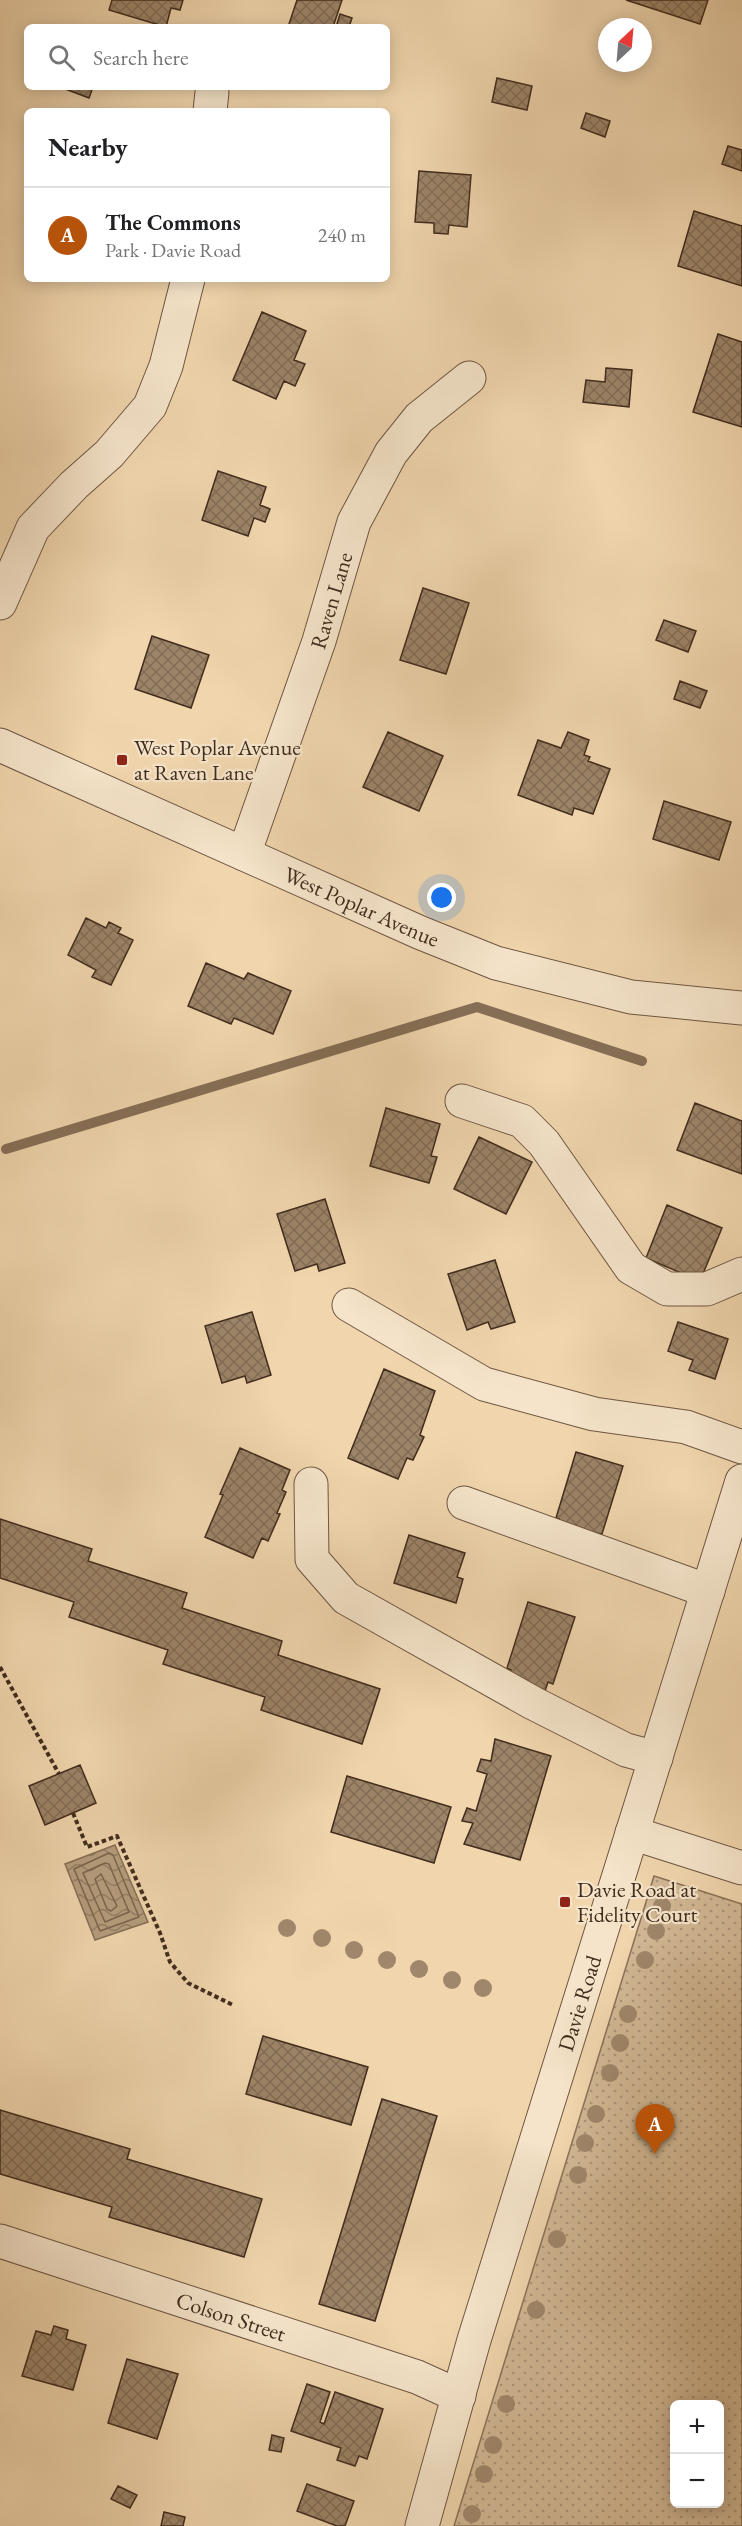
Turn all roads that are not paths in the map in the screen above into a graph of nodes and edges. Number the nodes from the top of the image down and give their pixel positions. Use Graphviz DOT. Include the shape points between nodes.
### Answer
graph roads {
  1 [pos="188,282"];
  2 [pos="469,378"];
  3 [pos="0,603"];
  4 [pos="0,745"];
  5 [pos="244,854"];
  6 [pos="742,1008"];
  7 [pos="462,1101"];
  8 [pos="742,1274"];
  9 [pos="349,1305"];
  10 [pos="742,1447"];
  11 [pos="742,1481"];
  12 [pos="311,1484"];
  13 [pos="464,1503"];
  14 [pos="708,1591"];
  15 [pos="656,1758"];
  16 [pos="632,1833"];
  17 [pos="742,1868"];
  18 [pos="0,2241"];
  19 [pos="459,2396"];
  20 [pos="422,2526"];
  1 -- 3 [label="street" via="166,366 150,406 109,454 33,528"];
  2 -- 5 [label="street, Raven Lane" via="419,418 391,453 354,522 319,641"];
  4 -- 5 [label="street, West Poplar Avenue"];
  5 -- 6 [label="street, West Poplar Avenue" via="421,933 507,966 632,997"];
  7 -- 8 [label="street" via="522,1121 530,1128 631,1268 667,1289 707,1289"];
  9 -- 10 [label="street" via="484,1384 594,1414 686,1427"];
  11 -- 14 [label="street, Davie Road"];
  12 -- 15 [label="street" via="312,1559 346,1598 533,1703 626,1750"];
  13 -- 14 [label="street"];
  14 -- 15 [label="street, Davie Road"];
  15 -- 16 [label="street, Davie Road"];
  16 -- 17 [label="street"];
  16 -- 19 [label="street, Davie Road"];
  18 -- 19 [label="street, Colson Street" via="417,2377"];
  19 -- 20 [label="street, Davie Road"];
}
